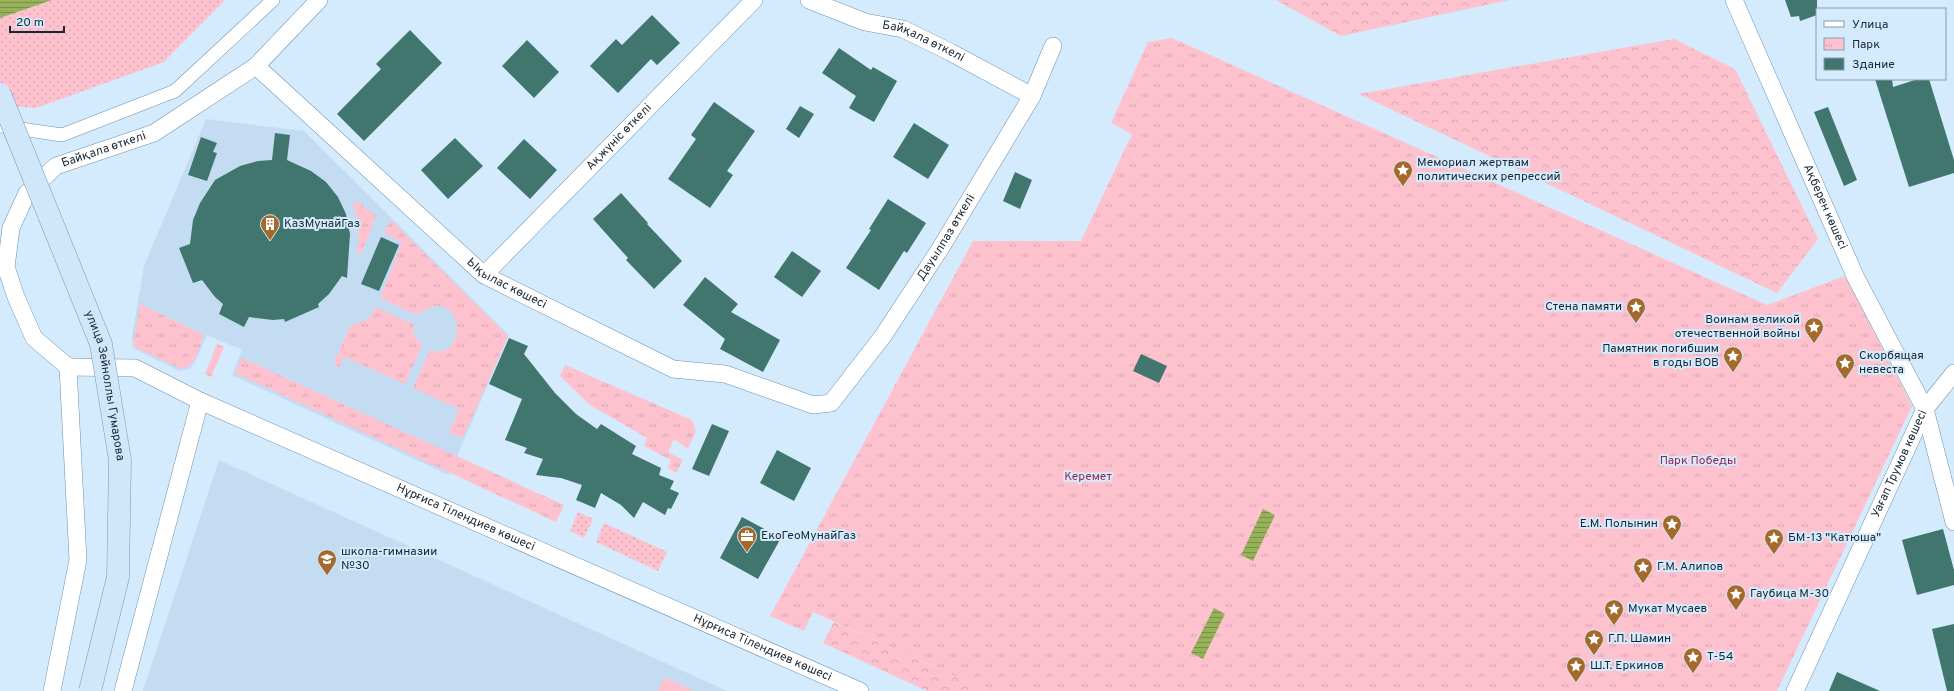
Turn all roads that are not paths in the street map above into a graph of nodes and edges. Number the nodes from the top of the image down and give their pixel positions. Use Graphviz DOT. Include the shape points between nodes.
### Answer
graph roads {
  1 [pos="273,0"];
  2 [pos="319,0"];
  3 [pos="754,0"];
  4 [pos="809,0"];
  5 [pos="1734,0"];
  6 [pos="1053,46"];
  7 [pos="256,66"];
  8 [pos="0,94"];
  9 [pos="1032,96"];
  10 [pos="0,126"];
  11 [pos="484,275"];
  12 [pos="68,367"];
  13 [pos="1954,373"];
  14 [pos="200,401"];
  15 [pos="812,405"];
  16 [pos="1925,409"];
  17 [pos="1954,522"];
  18 [pos="52,691"];
  19 [pos="90,691"];
  20 [pos="122,691"];
  21 [pos="860,691"];
  22 [pos="1796,691"];
  1 -- 10 [label="street" via="175,91 62,135"];
  2 -- 7 [label="street, Байқала өткелі"];
  3 -- 11 [label="street, Ақжүніс өткелі"];
  4 -- 9 [label="street, Байқала өткелі" via="865,22 903,29"];
  5 -- 16 [label="street, Ақберен көшесі" via="1856,278"];
  6 -- 9 [label="street, Дауылпаз өткелі"];
  7 -- 11 [label="street, Ықылас көшесі"];
  7 -- 12 [label="street, Байқала өткелі" via="154,133 56,166 27,194 11,228 6,267 34,338"];
  8 -- 19 [label="main road, улица Зейноллы Гумарова, bridge" via="101,344 120,460 118,577"];
  9 -- 15 [label="street, Дауылпаз өткелі" via="940,249 883,336 831,403"];
  11 -- 15 [label="street, Ықылас көшесі" via="673,369 725,374"];
  12 -- 14 [label="street, Нұрғиса Тілендиев көшесі" via="135,368"];
  12 -- 18 [label="street" via="78,560"];
  13 -- 16 [label="street, Уағап Трумов көшесі"];
  14 -- 20 [label="street"];
  14 -- 21 [label="street, Нұрғиса Тілендиев көшесі"];
  16 -- 17 [label="street, Ақберен көшесі"];
  16 -- 22 [label="street, Уағап Трумов көшесі"];
}
